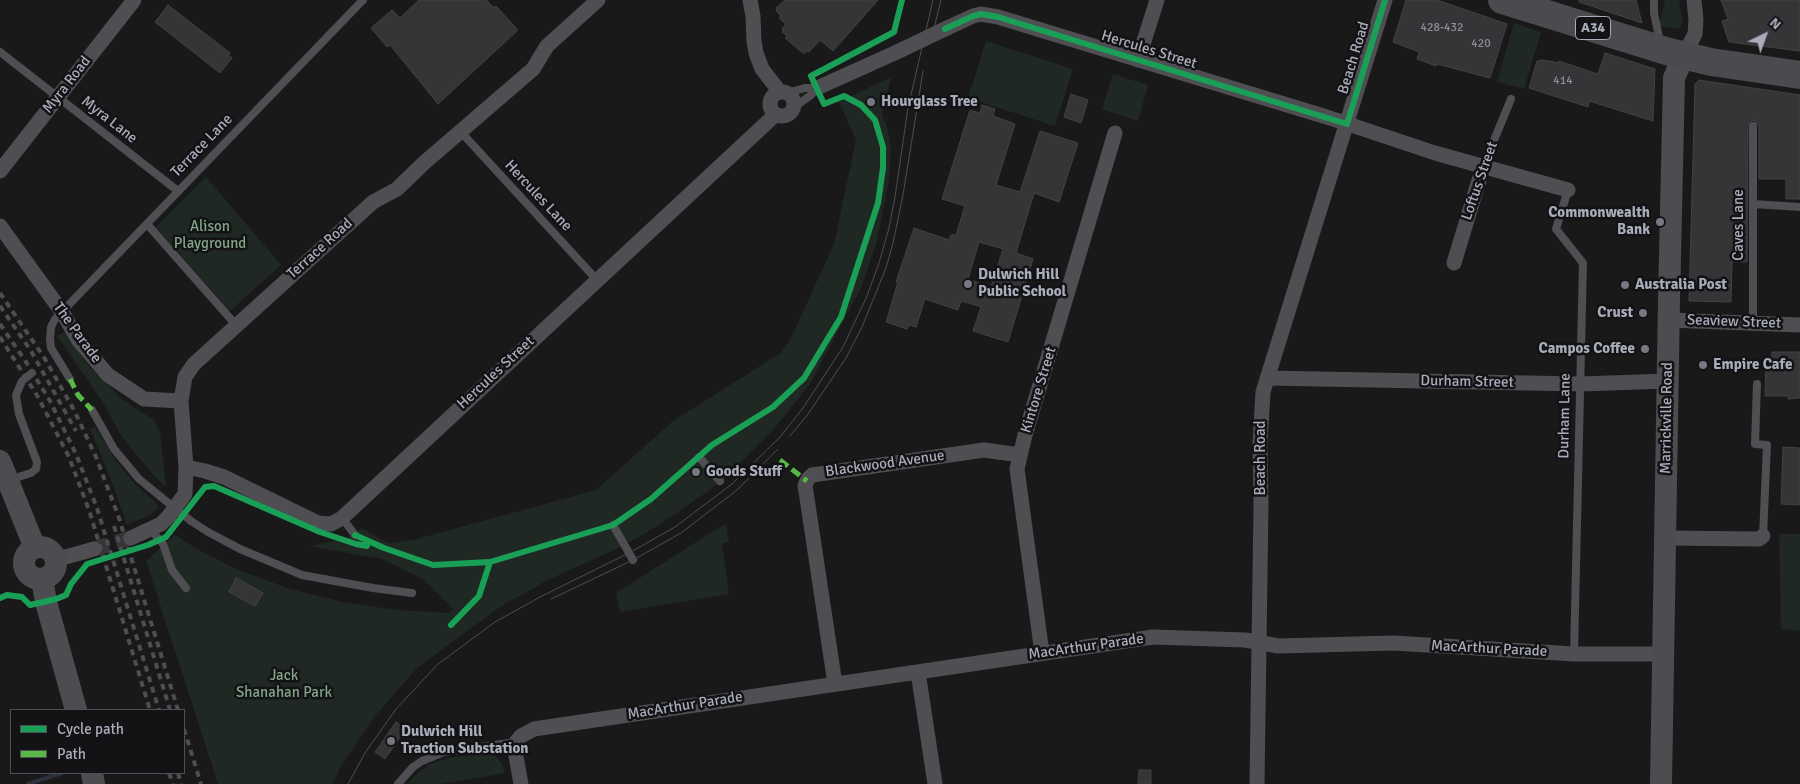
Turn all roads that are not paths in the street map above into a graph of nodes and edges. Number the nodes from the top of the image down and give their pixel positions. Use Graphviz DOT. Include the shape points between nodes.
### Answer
graph roads {
  1 [pos="134,0"];
  2 [pos="363,0"];
  3 [pos="598,0"];
  4 [pos="750,0"];
  5 [pos="1157,0"];
  6 [pos="1385,0"];
  7 [pos="1502,0"];
  8 [pos="1654,0"];
  9 [pos="1694,0"];
  10 [pos="0,52"];
  11 [pos="1673,52"];
  12 [pos="1138,60"];
  13 [pos="1800,75"];
  14 [pos="817,88"];
  15 [pos="783,92"];
  16 [pos="58,97"];
  17 [pos="1511,99"];
  18 [pos="793,108"];
  19 [pos="775,114"];
  20 [pos="1347,124"];
  21 [pos="1754,126"];
  22 [pos="460,132"];
  23 [pos="1115,133"];
  24 [pos="1483,167"];
  25 [pos="0,170"];
  26 [pos="1568,190"];
  27 [pos="178,191"];
  28 [pos="1753,204"];
  29 [pos="1800,206"];
  30 [pos="146,224"];
  31 [pos="0,226"];
  32 [pos="1454,263"];
  33 [pos="597,280"];
  34 [pos="62,312"];
  35 [pos="1668,320"];
  36 [pos="1753,323"];
  37 [pos="236,325"];
  38 [pos="1800,325"];
  39 [pos="32,373"];
  40 [pos="1267,378"];
  41 [pos="70,379"];
  42 [pos="1668,381"];
  43 [pos="1580,384"];
  44 [pos="1757,384"];
  45 [pos="181,401"];
  46 [pos="92,410"];
  47 [pos="1020,455"];
  48 [pos="698,457"];
  49 [pos="186,467"];
  50 [pos="4,471"];
  51 [pos="720,481"];
  52 [pos="342,518"];
  53 [pos="613,525"];
  54 [pos="151,530"];
  55 [pos="356,535"];
  56 [pos="1763,536"];
  57 [pos="131,538"];
  58 [pos="1666,538"];
  59 [pos="35,548"];
  60 [pos="94,549"];
  61 [pos="55,560"];
  62 [pos="633,560"];
  63 [pos="42,579"];
  64 [pos="186,588"];
  65 [pos="412,593"];
  66 [pos="1258,643"];
  67 [pos="1042,653"];
  68 [pos="1574,654"];
  69 [pos="1664,654"];
  70 [pos="918,672"];
  71 [pos="835,684"];
  72 [pos="76,709"];
  73 [pos="516,742"];
  74 [pos="398,784"];
  75 [pos="521,784"];
  76 [pos="935,784"];
  77 [pos="1257,784"];
  78 [pos="1662,784"];
  1 -- 16 [label="street, Myra Road"];
  2 -- 27 [label="lane, Terrace Lane"];
  3 -- 22 [label="street, Terrace Road" via="546,46 533,69"];
  4 -- 15 [label="street" via="754,41 762,69"];
  5 -- 12 [label="street"];
  6 -- 20 [label="street, Beach Road"];
  7 -- 11 [label="highway, A34"];
  8 -- 11 [label="lane" via="1654,13"];
  9 -- 11 [label="street" via="1694,34"];
  10 -- 16 [label="lane, Myra Lane"];
  11 -- 13 [label="highway, A34" via="1711,62"];
  11 -- 35 [label="main road, Marrickville Road"];
  12 -- 14 [label="street, Hercules Street, bridge" via="989,15 973,16"];
  12 -- 20 [label="street, Hercules Street"];
  14 -- 15 [label="lane"];
  14 -- 18 [label="lane"];
  15 -- 18 [label="street" via="793,100"];
  15 -- 19 [label="street" via="774,95 770,101 770,108"];
  16 -- 25 [label="street, Myra Road"];
  16 -- 27 [label="lane, Myra Lane"];
  17 -- 24 [label="lane, Loftus Street"];
  18 -- 19 [label="street" via="786,116"];
  19 -- 33 [label="street, Hercules Street"];
  20 -- 24 [label="street, Hercules Street"];
  20 -- 40 [label="street, Beach Road"];
  21 -- 28 [label="lane, Caves Lane"];
  22 -- 33 [label="lane, Hercules Lane"];
  22 -- 37 [label="street, Terrace Road" via="397,189 373,202"];
  23 -- 47 [label="street, Kintore Street"];
  24 -- 26 [label="street, Hercules Street"];
  24 -- 32 [label="street, Loftus Street"];
  26 -- 43 [label="lane, Durham Lane" via="1556,229 1583,263"];
  27 -- 30 [label="lane, Terrace Lane"];
  28 -- 29 [label="lane"];
  28 -- 36 [label="lane, Caves Lane"];
  30 -- 34 [label="lane, Terrace Lane"];
  30 -- 37 [label="lane"];
  31 -- 34 [label="street, The Parade"];
  33 -- 52 [label="street, Hercules Street"];
  34 -- 41 [label="lane, Terrace Lane" via="51,327 51,348"];
  34 -- 45 [label="street, The Parade" via="79,340 108,375 144,399"];
  35 -- 36 [label="street, Seaview Street"];
  35 -- 42 [label="main road, Marrickville Road"];
  36 -- 38 [label="street, Seaview Street"];
  37 -- 45 [label="street, Terrace Road" via="194,364 185,377"];
  39 -- 50 [label="lane" via="22,381 16,395 19,414 37,462 36,469 31,473"];
  40 -- 43 [label="street, Durham Street"];
  40 -- 66 [label="street, Beach Road" via="1260,435"];
  42 -- 43 [label="street, Durham Street"];
  42 -- 58 [label="main road, Marrickville Road"];
  43 -- 68 [label="lane, Durham Lane"];
  44 -- 56 [label="lane" via="1755,444 1767,445"];
  45 -- 49 [label="street, Terrace Road"];
  46 -- 65 [label="lane, bridge" via="114,449 139,479 191,521 240,549 302,575"];
  47 -- 67 [label="street, Kintore Street" via="1018,478"];
  47 -- 71 [label="street, Blackwood Avenue" via="984,450 812,475 808,479 805,486"];
  48 -- 51 [label="lane"];
  49 -- 52 [label="street" via="224,478 318,523 331,524"];
  49 -- 54 [label="street, Terrace Road" via="186,489 182,499 168,517"];
  50 -- 59 [label="main road"];
  52 -- 55 [label="lane"];
  53 -- 62 [label="lane"];
  54 -- 57 [label="street, Terrace Road"];
  54 -- 64 [label="lane" via="163,544 172,570"];
  56 -- 58 [label="street" via="1759,539"];
  58 -- 69 [label="main road, Marrickville Road"];
  59 -- 61 [label="main road" via="46,549"];
  59 -- 63 [label="main road" via="27,554 24,564 32,577"];
  60 -- 61 [label="street"];
  61 -- 63 [label="main road" via="53,572"];
  63 -- 72 [label="main road"];
  66 -- 67 [label="street, MacArthur Parade" via="1153,637"];
  66 -- 68 [label="street, MacArthur Parade" via="1278,646 1394,643"];
  66 -- 77 [label="street, Beach Road"];
  67 -- 70 [label="street, MacArthur Parade"];
  68 -- 69 [label="street, MacArthur Parade"];
  69 -- 78 [label="main road, Marrickville Road"];
  70 -- 71 [label="street, MacArthur Parade"];
  70 -- 76 [label="street"];
  71 -- 73 [label="street, MacArthur Parade" via="534,729"];
  73 -- 74 [label="lane" via="444,752 413,767"];
  73 -- 75 [label="street"];
}
